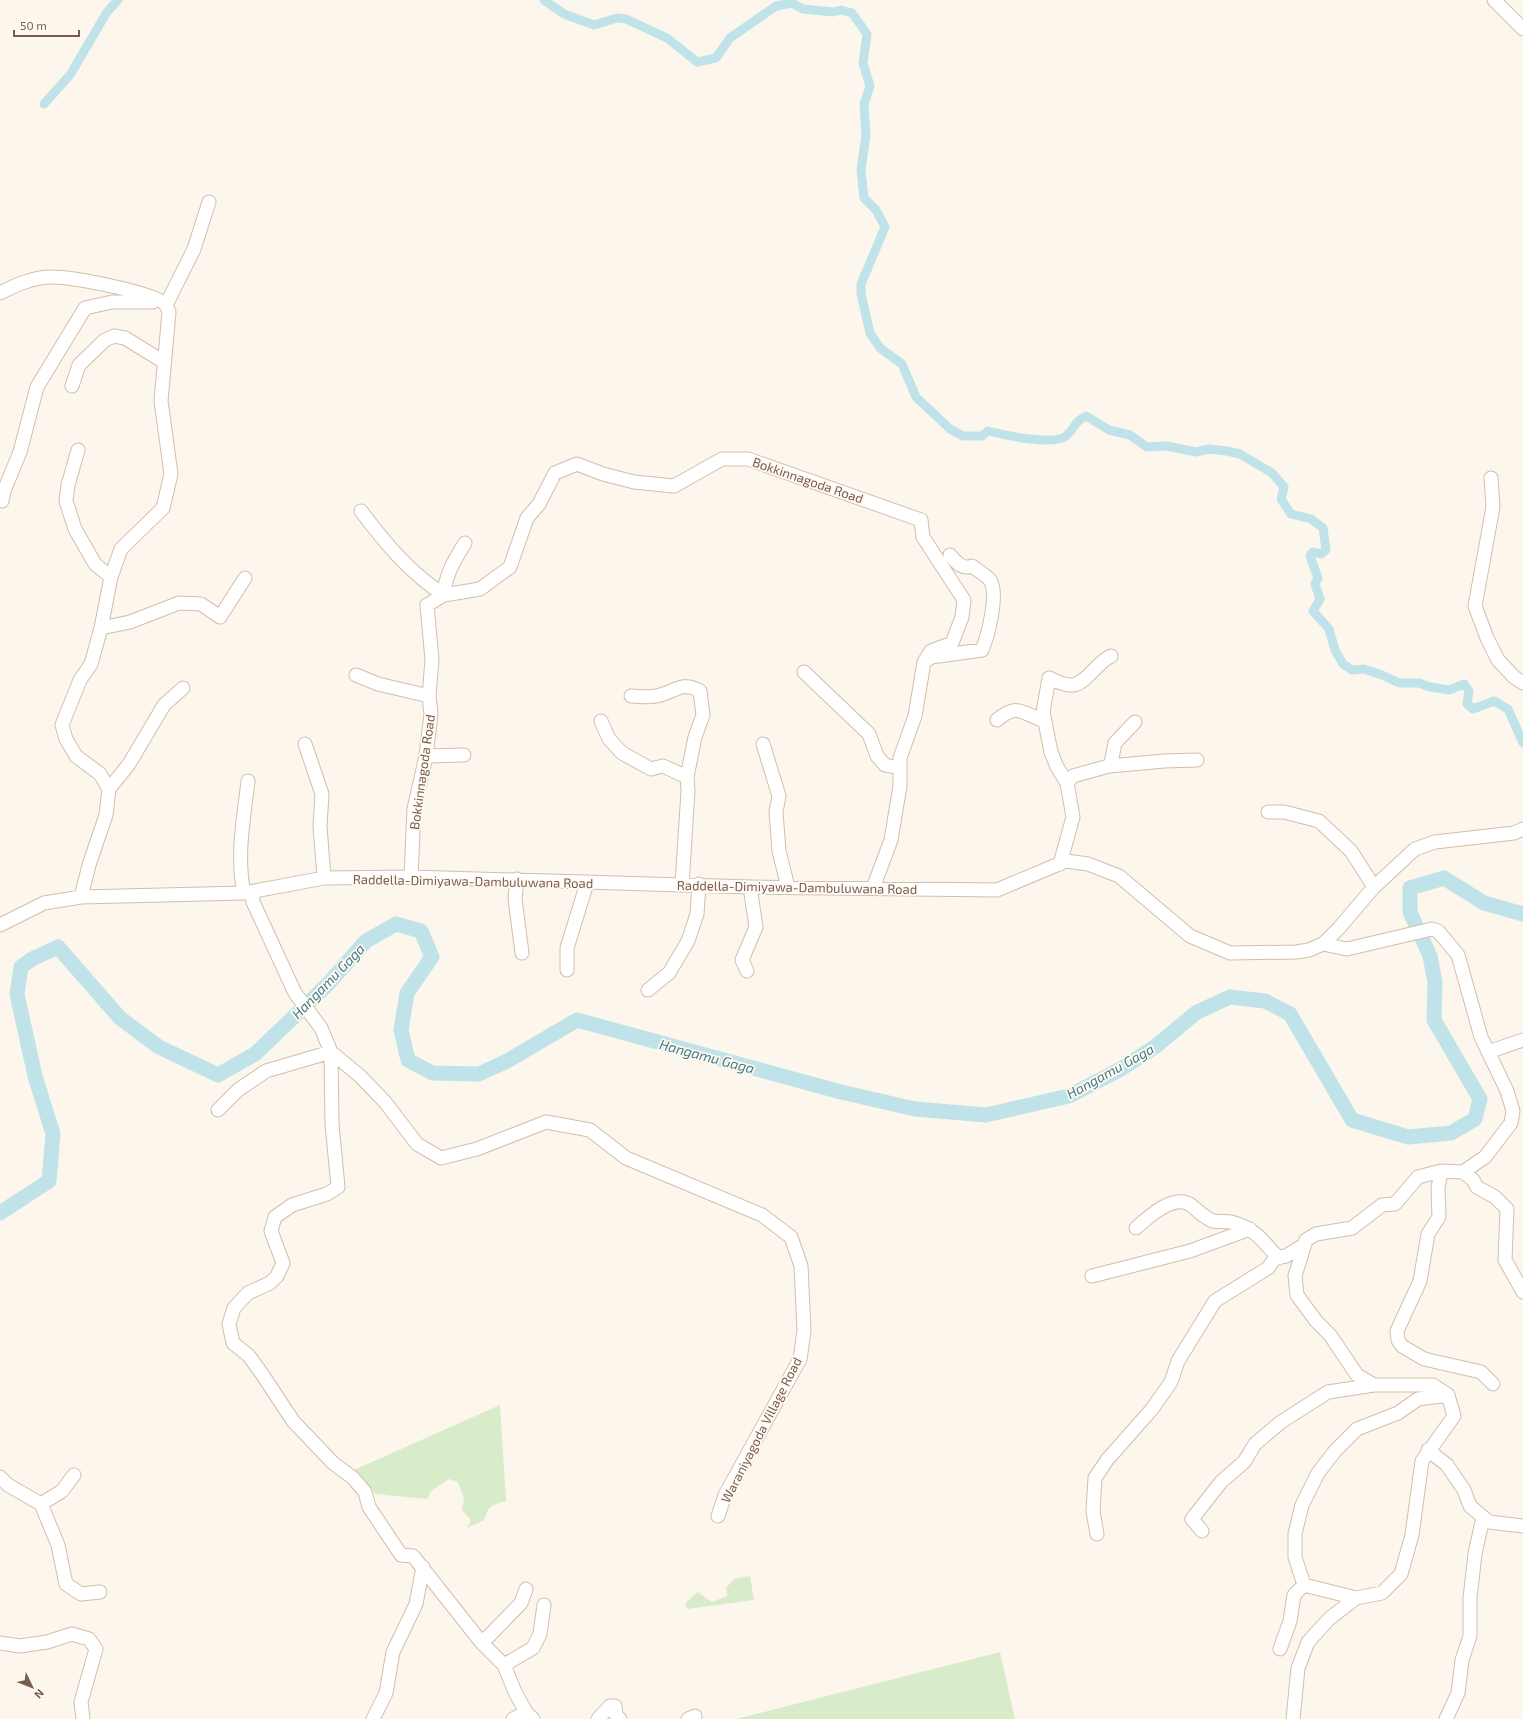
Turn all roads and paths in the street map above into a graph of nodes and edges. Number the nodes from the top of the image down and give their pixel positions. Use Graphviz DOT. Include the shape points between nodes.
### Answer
graph roads {
  1 [pos="1494,0"];
  2 [pos="1523,29"];
  3 [pos="209,202"];
  4 [pos="0,293"];
  5 [pos="164,303"];
  6 [pos="164,362"];
  7 [pos="72,386"];
  8 [pos="78,450"];
  9 [pos="1491,478"];
  10 [pos="2,501"];
  11 [pos="361,511"];
  12 [pos="465,543"];
  13 [pos="950,555"];
  14 [pos="111,577"];
  15 [pos="245,578"];
  16 [pos="444,595"];
  17 [pos="101,628"];
  18 [pos="1110,656"];
  19 [pos="924,662"];
  20 [pos="804,672"];
  21 [pos="356,675"];
  22 [pos="1523,683"];
  23 [pos="183,688"];
  24 [pos="429,696"];
  25 [pos="631,696"];
  26 [pos="997,720"];
  27 [pos="601,721"];
  28 [pos="1045,721"];
  29 [pos="1135,722"];
  30 [pos="305,744"];
  31 [pos="763,744"];
  32 [pos="464,755"];
  33 [pos="426,756"];
  34 [pos="1197,760"];
  35 [pos="1109,766"];
  36 [pos="900,768"];
  37 [pos="686,777"];
  38 [pos="248,781"];
  39 [pos="1067,783"];
  40 [pos="109,789"];
  41 [pos="1268,812"];
  42 [pos="1523,829"];
  43 [pos="1060,864"];
  44 [pos="411,877"];
  45 [pos="324,878"];
  46 [pos="517,879"];
  47 [pos="587,883"];
  48 [pos="699,884"];
  49 [pos="682,885"];
  50 [pos="750,887"];
  51 [pos="788,887"];
  52 [pos="1374,887"];
  53 [pos="873,888"];
  54 [pos="248,892"];
  55 [pos="81,898"];
  56 [pos="0,925"];
  57 [pos="1323,944"];
  58 [pos="522,953"];
  59 [pos="567,970"];
  60 [pos="747,971"];
  61 [pos="648,990"];
  62 [pos="1523,1040"];
  63 [pos="1523,1050"];
  64 [pos="331,1052"];
  65 [pos="1488,1052"];
  66 [pos="218,1110"];
  67 [pos="1441,1171"];
  68 [pos="1463,1172"];
  69 [pos="1136,1228"];
  70 [pos="1250,1229"];
  71 [pos="1304,1245"];
  72 [pos="1279,1258"];
  73 [pos="1092,1276"];
  74 [pos="1523,1292"];
  75 [pos="1374,1384"];
  76 [pos="1493,1384"];
  77 [pos="1448,1395"];
  78 [pos="1428,1450"];
  79 [pos="74,1475"];
  80 [pos="0,1477"];
  81 [pos="41,1504"];
  82 [pos="718,1516"];
  83 [pos="1483,1517"];
  84 [pos="1523,1526"];
  85 [pos="1202,1531"];
  86 [pos="1097,1534"];
  87 [pos="423,1567"];
  88 [pos="1304,1585"];
  89 [pos="526,1589"];
  90 [pos="100,1592"];
  91 [pos="1356,1598"];
  92 [pos="544,1605"];
  93 [pos="0,1642"];
  94 [pos="481,1642"];
  95 [pos="1280,1649"];
  96 [pos="504,1665"];
  97 [pos="527,1717"];
  98 [pos="83,1719"];
  99 [pos="373,1719"];
  100 [pos="513,1719"];
  101 [pos="598,1719"];
  102 [pos="620,1719"];
  103 [pos="1293,1719"];
  104 [pos="1446,1719"];
  1 -- 2 [label="street"];
  3 -- 5 [label="street" via="194,250"];
  4 -- 5 [label="street" via="21,282 52,277 113,286"];
  5 -- 6 [label="street" via="169,312 169,328"];
  5 -- 10 [label="street" via="112,302 85,308 37,387 20,452"];
  6 -- 7 [label="street" via="125,338 114,336 105,340 79,365"];
  6 -- 14 [label="street" via="161,401 171,474 163,508 121,549"];
  8 -- 14 [label="street" via="66,501 75,529 95,564"];
  9 -- 22 [label="street" via="1493,508 1475,606 1498,660"];
  11 -- 16 [label="street" via="385,543 426,583"];
  12 -- 16 [label="street" via="451,566"];
  13 -- 19 [label="street" via="957,564 968,568 972,566 990,580 993,596 989,635 982,650 932,657"];
  14 -- 17 [label="street"];
  15 -- 17 [label="street" via="220,617 201,604 179,603 130,622"];
  16 -- 19 [label="street, Bokkinnagoda Road" via="480,589 510,567 527,518 539,504 555,473 577,464 634,482 674,486 722,459 748,459 921,520 923,537 964,600 962,617 952,643 931,651"];
  16 -- 24 [label="street, Bokkinnagoda Road" via="427,605 432,660"];
  17 -- 40 [label="street" via="91,664 80,680 62,725 66,739 76,756 100,774"];
  18 -- 28 [label="street" via="1082,681 1073,685 1049,678 1043,712"];
  19 -- 36 [label="street" via="915,716 900,758"];
  20 -- 36 [label="street" via="869,734 877,756 885,765"];
  21 -- 24 [label="street" via="378,684"];
  23 -- 40 [label="street" via="164,705 129,764"];
  24 -- 33 [label="street, Bokkinnagoda Road" via="431,714"];
  25 -- 37 [label="street" via="655,697 684,686 692,686 700,691 703,715"];
  26 -- 28 [label="street" via="1011,710 1018,710"];
  27 -- 37 [label="street" via="609,738 622,753 651,769 663,766"];
  28 -- 39 [label="street" via="1051,752"];
  29 -- 35 [label="street" via="1115,743"];
  30 -- 45 [label="street" via="322,794 320,826"];
  31 -- 51 [label="street" via="779,796 776,812 779,851"];
  32 -- 33 [label="street"];
  33 -- 44 [label="street, Bokkinnagoda Road" via="414,810"];
  34 -- 35 [label="street" via="1164,760"];
  35 -- 39 [label="street" via="1073,776"];
  36 -- 53 [label="street" via="900,786 891,840"];
  37 -- 49 [label="street" via="688,790"];
  38 -- 54 [label="street, Waraniyagoda Village Road" via="240,851 240,875"];
  39 -- 43 [label="street" via="1073,817"];
  40 -- 55 [label="street" via="106,815"];
  41 -- 52 [label="street" via="1284,812 1319,821 1351,851"];
  42 -- 52 [label="street, Raddella-Dimiyawa-Dambuluwana Road" via="1435,842 1415,849"];
  43 -- 53 [label="street, Raddella-Dimiyawa-Dambuluwana Road" via="997,890"];
  43 -- 57 [label="street, Raddella-Dimiyawa-Dambuluwana Road" via="1066,861 1088,864 1119,876 1190,936 1230,953 1296,952"];
  44 -- 45 [label="street, Raddella-Dimiyawa-Dambuluwana Road"];
  44 -- 46 [label="street, Raddella-Dimiyawa-Dambuluwana Road"];
  45 -- 54 [label="street, Raddella-Dimiyawa-Dambuluwana Road"];
  46 -- 47 [label="street, Raddella-Dimiyawa-Dambuluwana Road"];
  46 -- 58 [label="street" via="515,899"];
  47 -- 49 [label="street, Raddella-Dimiyawa-Dambuluwana Road"];
  47 -- 59 [label="street" via="567,948"];
  48 -- 49 [label="street, Raddella-Dimiyawa-Dambuluwana Road"];
  48 -- 50 [label="street, Raddella-Dimiyawa-Dambuluwana Road"];
  48 -- 61 [label="street" via="697,914 688,941 670,973"];
  50 -- 51 [label="street, Raddella-Dimiyawa-Dambuluwana Road"];
  50 -- 60 [label="street" via="756,927 742,960"];
  51 -- 53 [label="street, Raddella-Dimiyawa-Dambuluwana Road"];
  52 -- 57 [label="street, Raddella-Dimiyawa-Dambuluwana Road"];
  54 -- 55 [label="street, Raddella-Dimiyawa-Dambuluwana Road"];
  54 -- 64 [label="street, Waraniyagoda Village Road" via="295,993 322,1028"];
  55 -- 56 [label="street, Raddella-Dimiyawa-Dambuluwana Road" via="44,903"];
  57 -- 65 [label="street" via="1347,949 1432,929 1438,931 1458,955 1481,1037"];
  62 -- 65 [label="street"];
  63 -- 65 [label="street"];
  64 -- 66 [label="street" via="266,1071 238,1090"];
  64 -- 82 [label="street, Waraniyagoda Village Road" via="360,1076 385,1102 416,1144 441,1158 477,1149 546,1122 590,1130 626,1158 762,1214 791,1237 801,1266 804,1331 800,1359 725,1495"];
  64 -- 87 [label="street, Waraniyagoda Village Road" via="332,1124 338,1187 327,1194 292,1205 275,1217 271,1231 283,1263 277,1276 270,1283 248,1293 234,1308 229,1324 233,1343 249,1356 293,1421 333,1464 353,1478 365,1492 369,1507 401,1555 413,1556"];
  65 -- 68 [label="street" via="1507,1091 1513,1110 1511,1123 1485,1158"];
  67 -- 68 [label="street"];
  67 -- 71 [label="street" via="1418,1177 1395,1204 1382,1206 1352,1228 1316,1234 1306,1240"];
  67 -- 76 [label="street" via="1438,1188 1439,1216 1428,1234 1420,1281 1397,1332 1398,1340 1402,1346 1424,1359 1481,1372"];
  68 -- 74 [label="street" via="1477,1187 1495,1197 1507,1209 1505,1260"];
  69 -- 70 [label="street" via="1150,1216 1176,1201 1186,1202 1212,1221 1230,1222"];
  70 -- 72 [label="street" via="1262,1238"];
  70 -- 73 [label="street" via="1190,1250"];
  71 -- 72 [label="street"];
  71 -- 75 [label="street" via="1295,1276 1297,1295 1316,1321 1330,1334 1357,1375"];
  72 -- 86 [label="street" via="1275,1258 1268,1268 1215,1301 1178,1361 1171,1382 1164,1393 1095,1478 1093,1511"];
  75 -- 77 [label="street" via="1433,1385"];
  75 -- 85 [label="street" via="1328,1392 1281,1422 1255,1444 1244,1462 1221,1482 1192,1519"];
  77 -- 78 [label="street" via="1454,1416"];
  77 -- 88 [label="street" via="1418,1399 1398,1413 1357,1429 1318,1473 1302,1506 1295,1534 1295,1557"];
  78 -- 83 [label="street" via="1447,1465 1464,1490 1470,1506"];
  78 -- 91 [label="street" via="1422,1461 1412,1535 1401,1574 1382,1593"];
  79 -- 81 [label="street" via="62,1491"];
  80 -- 81 [label="street" via="8,1485"];
  81 -- 90 [label="street" via="58,1545 66,1584 81,1594"];
  83 -- 84 [label="street" via="1489,1522"];
  83 -- 104 [label="street" via="1475,1554 1470,1598 1470,1636 1462,1660 1458,1693"];
  87 -- 94 [label="street, Waraniyagoda Village Road"];
  87 -- 99 [label="street" via="416,1604 393,1652 386,1692"];
  88 -- 91 [label="street"];
  88 -- 95 [label="street" via="1294,1595 1290,1621"];
  89 -- 94 [label="street" via="521,1603"];
  91 -- 103 [label="street" via="1330,1618 1308,1642 1298,1668"];
  92 -- 96 [label="street" via="540,1634 533,1648"];
  93 -- 98 [label="street" via="20,1646 47,1642 72,1634 89,1639 96,1649 81,1702"];
  94 -- 96 [label="street, Waraniyagoda Village Road"];
  96 -- 97 [label="street, Waraniyagoda Village Road"];
  97 -- 100 [label="street"];
  101 -- 102 [label="street" via="610,1706 615,1706 616,1715"];
}
